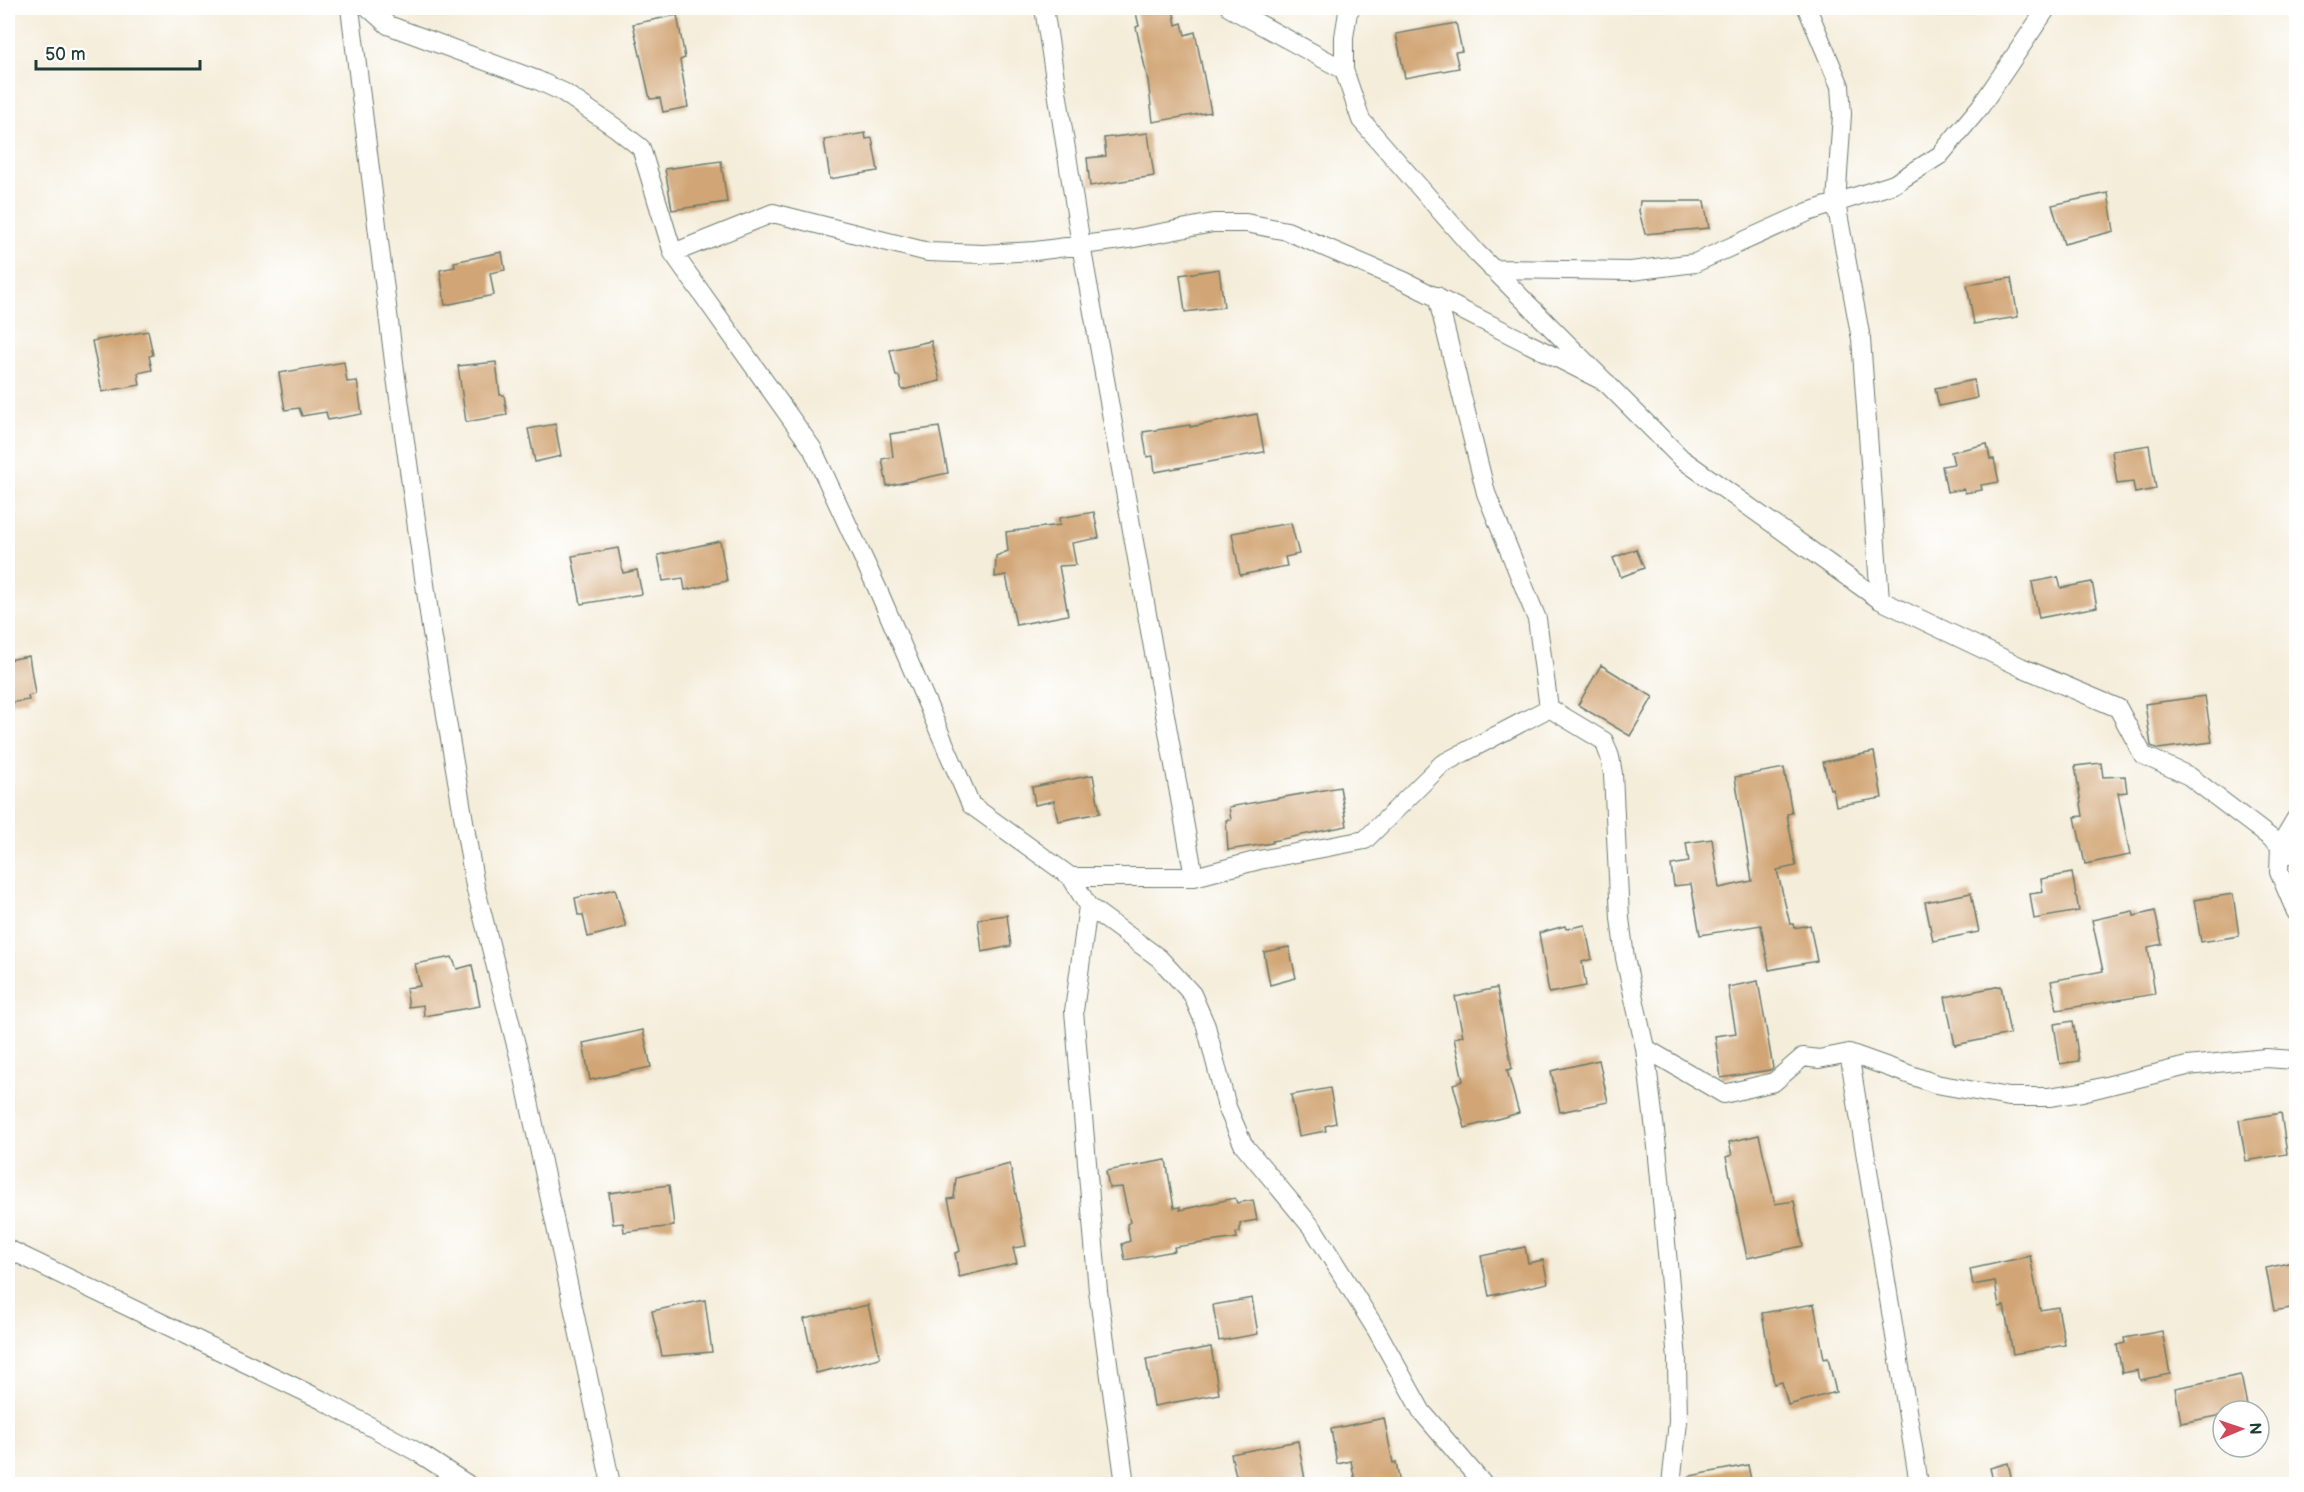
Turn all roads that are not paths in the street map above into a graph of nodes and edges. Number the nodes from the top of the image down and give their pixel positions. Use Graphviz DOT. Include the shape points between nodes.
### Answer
graph roads {
  1 [pos="350,8"];
  2 [pos="369,8"];
  3 [pos="1044,8"];
  4 [pos="1230,8"];
  5 [pos="1351,8"];
  6 [pos="1807,8"];
  7 [pos="2047,8"];
  8 [pos="1344,70"];
  9 [pos="1836,203"];
  10 [pos="1081,245"];
  11 [pos="673,252"];
  12 [pos="1492,269"];
  13 [pos="1437,296"];
  14 [pos="1606,383"];
  15 [pos="1880,600"];
  16 [pos="1549,708"];
  17 [pos="2296,818"];
  18 [pos="2280,845"];
  19 [pos="2296,857"];
  20 [pos="1071,877"];
  21 [pos="1194,877"];
  22 [pos="1088,906"];
  23 [pos="2296,912"];
  24 [pos="1645,1048"];
  25 [pos="1849,1053"];
  26 [pos="2296,1060"];
  27 [pos="8,1250"];
  28 [pos="466,1485"];
  29 [pos="611,1485"];
  30 [pos="1125,1485"];
  31 [pos="1483,1485"];
  32 [pos="1671,1485"];
  33 [pos="1918,1485"];
  1 -- 29 [label="street" via="394,370 475,886 521,1064"];
  2 -- 11 [label="street" via="388,25 563,92 641,148"];
  3 -- 10 [label="street"];
  4 -- 8 [label="street"];
  5 -- 8 [label="street" via="1344,38"];
  6 -- 9 [label="street" via="1840,86"];
  7 -- 9 [label="street" via="1980,107 1940,155 1894,184"];
  8 -- 12 [label="street" via="1361,120"];
  9 -- 12 [label="street" via="1695,263 1630,271"];
  9 -- 15 [label="street" via="1861,339"];
  10 -- 11 [label="street" via="983,254 928,252 772,213"];
  10 -- 13 [label="street" via="1194,226 1246,223 1287,231"];
  10 -- 21 [label="street"];
  11 -- 20 [label="street" via="812,448 971,805"];
  12 -- 14 [label="street"];
  13 -- 14 [label="street"];
  13 -- 16 [label="street" via="1486,493 1537,619"];
  14 -- 15 [label="street" via="1682,459"];
  15 -- 18 [label="street" via="2118,708 2143,755 2189,776"];
  16 -- 21 [label="street" via="1442,764 1365,840"];
  16 -- 24 [label="street" via="1604,741 1611,757 1621,928"];
  17 -- 18 [label="street"];
  18 -- 19 [label="street"];
  18 -- 23 [label="street" via="2279,872"];
  20 -- 21 [label="street"];
  20 -- 22 [label="street"];
  22 -- 30 [label="street" via="1074,1011 1098,1291"];
  22 -- 31 [label="street" via="1159,958 1192,994 1206,1026 1227,1107 1243,1144 1314,1230 1422,1412"];
  24 -- 25 [label="street" via="1724,1094 1774,1082 1803,1057 1819,1059"];
  24 -- 32 [label="street" via="1677,1359 1678,1422"];
  25 -- 26 [label="street" via="1936,1084 2009,1097 2082,1092 2187,1066 2266,1058"];
  25 -- 33 [label="street"];
  27 -- 28 [label="street" via="322,1400 419,1453"];
}
